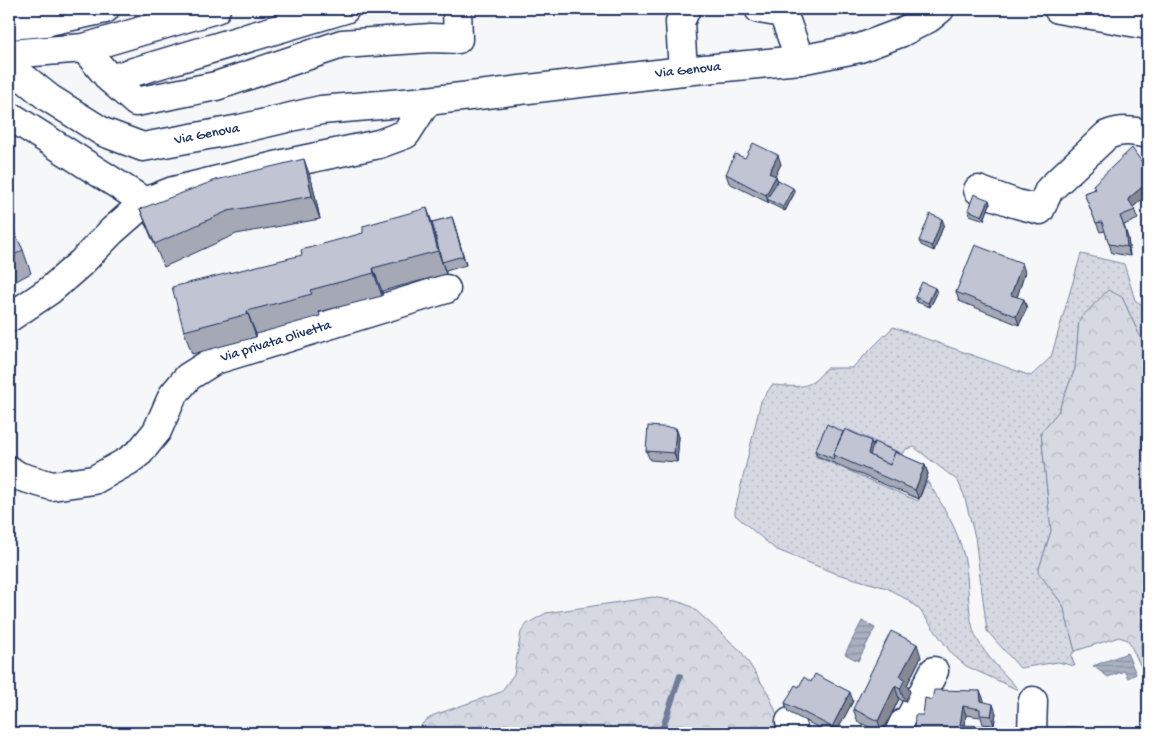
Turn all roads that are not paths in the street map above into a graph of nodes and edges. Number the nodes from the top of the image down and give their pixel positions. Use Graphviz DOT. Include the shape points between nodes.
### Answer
graph roads {
  1 [pos="105,9"];
  2 [pos="216,9"];
  3 [pos="345,9"];
  4 [pos="457,9"];
  5 [pos="686,9"];
  6 [pos="759,9"];
  7 [pos="940,9"];
  8 [pos="1058,9"];
  9 [pos="9,25"];
  10 [pos="1148,25"];
  11 [pos="84,48"];
  12 [pos="9,54"];
  13 [pos="800,60"];
  14 [pos="9,66"];
  15 [pos="683,71"];
  16 [pos="110,79"];
  17 [pos="427,101"];
  18 [pos="9,117"];
  19 [pos="1148,134"];
  20 [pos="978,190"];
  21 [pos="145,202"];
  22 [pos="446,289"];
  23 [pos="9,318"];
  24 [pos="9,470"];
  25 [pos="934,671"];
  26 [pos="1033,701"];
  27 [pos="892,733"];
  28 [pos="1032,733"];
  1 -- 9 [label="street" via="44,22"];
  2 -- 11 [label="street"];
  3 -- 16 [label="street"];
  4 -- 16 [label="street" via="458,38 342,44 216,86 136,102"];
  5 -- 15 [label="street" via="680,22"];
  6 -- 13 [label="street" via="783,13"];
  7 -- 13 [label="street, Via Genova" via="900,33 860,48"];
  8 -- 10 [label="street"];
  11 -- 12 [label="street"];
  11 -- 16 [label="street"];
  13 -- 15 [label="street, Via Genova"];
  14 -- 17 [label="street, Via Genova" via="49,98 103,132 143,147 321,110"];
  15 -- 17 [label="street, Via Genova"];
  17 -- 21 [label="street" via="406,134 379,144 173,191"];
  18 -- 21 [label="street"];
  19 -- 20 [label="street" via="1129,130 1107,135 1049,190 1040,210"];
  21 -- 23 [label="street" via="49,291"];
  22 -- 24 [label="street, Via privata Olivetta" via="215,360 188,377 173,395 157,431 140,452 94,480 52,486"];
  25 -- 27 [label="street" via="910,718"];
  26 -- 28 [label="street"];
}
